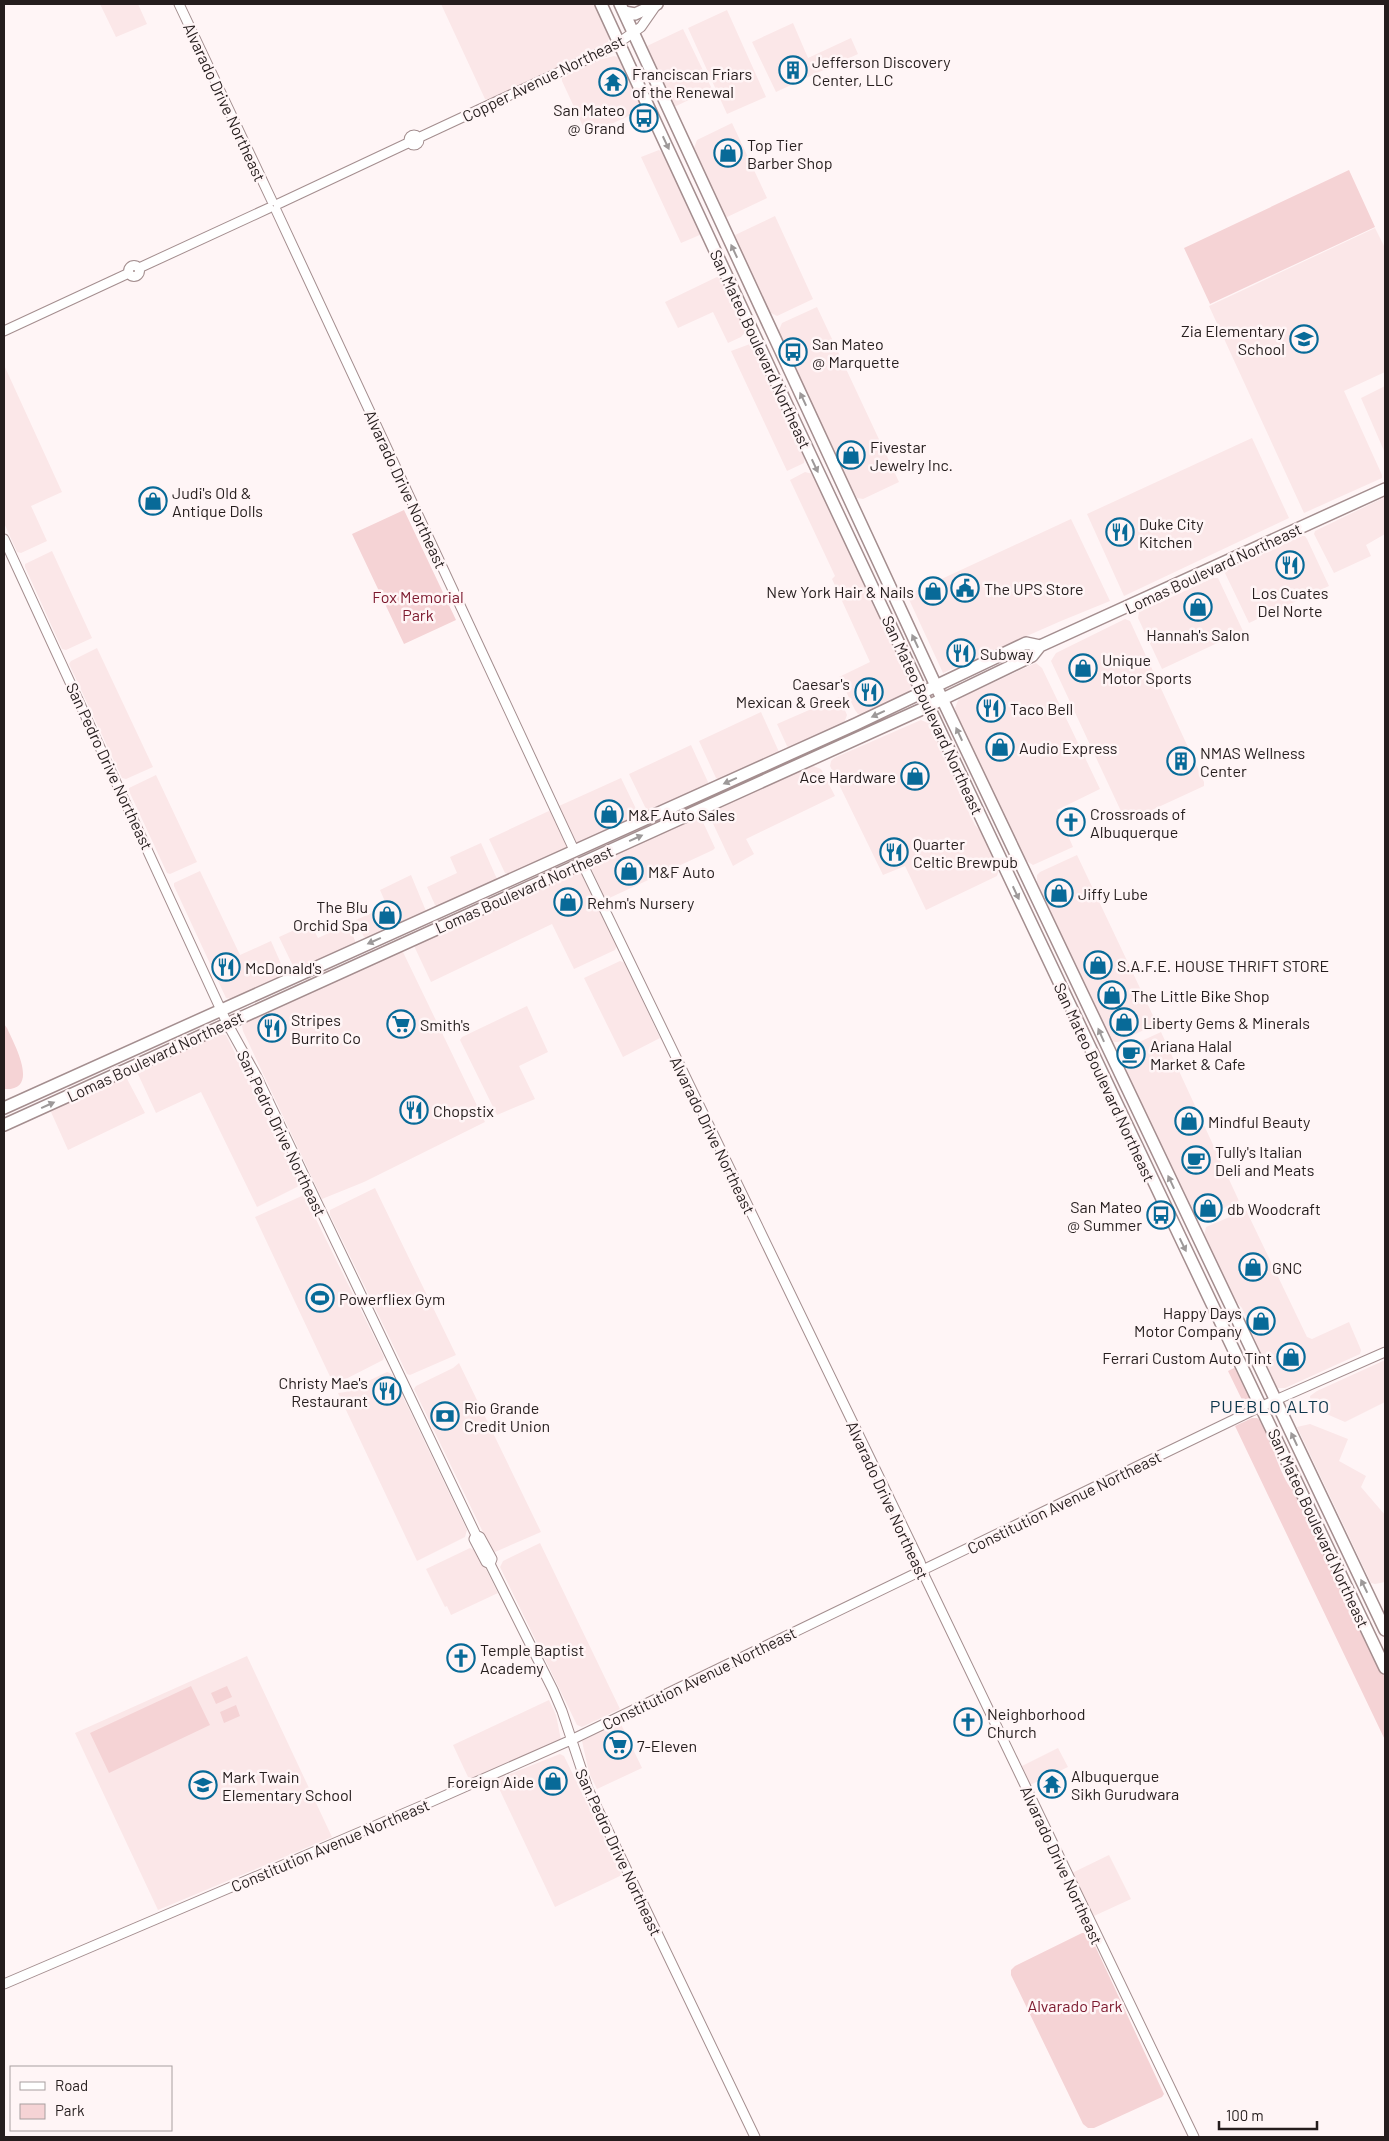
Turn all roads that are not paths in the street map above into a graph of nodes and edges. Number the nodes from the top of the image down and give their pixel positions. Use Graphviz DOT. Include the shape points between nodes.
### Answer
graph roads {
  1 [pos="179,4"];
  2 [pos="601,4"];
  3 [pos="657,4"];
  4 [pos="622,8"];
  5 [pos="633,33"];
  6 [pos="619,43"];
  7 [pos="274,206"];
  8 [pos="4,331"];
  9 [pos="1385,489"];
  10 [pos="4,539"];
  11 [pos="1040,646"];
  12 [pos="936,686"];
  13 [pos="922,693"];
  14 [pos="943,698"];
  15 [pos="929,706"];
  16 [pos="574,850"];
  17 [pos="582,862"];
  18 [pos="222,1009"];
  19 [pos="227,1023"];
  20 [pos="4,1108"];
  21 [pos="4,1125"];
  22 [pos="1385,1352"];
  23 [pos="1275,1400"];
  24 [pos="1262,1406"];
  25 [pos="922,1570"];
  26 [pos="1385,1630"];
  27 [pos="1385,1668"];
  28 [pos="571,1740"];
  29 [pos="4,1984"];
  30 [pos="755,2137"];
  31 [pos="1194,2137"];
  1 -- 7 [label="street, Alvarado Drive Northeast"];
  2 -- 6 [label="main road, San Mateo Boulevard Northeast"];
  3 -- 4 [label="main road" via="635,14"];
  3 -- 5 [label="street, Copper Avenue Northeast" via="648,20"];
  4 -- 5 [label="main road, San Mateo Boulevard Northeast"];
  5 -- 6 [label="street, Copper Avenue Northeast"];
  12 -- 5 [label="main road, San Mateo Boulevard Northeast, one-way"];
  6 -- 7 [label="street, Copper Avenue Northeast"];
  6 -- 13 [label="main road, San Mateo Boulevard Northeast, one-way"];
  7 -- 8 [label="street, Copper Avenue Northeast" via="139,268 132,266 129,273"];
  7 -- 16 [label="street, Alvarado Drive Northeast"];
  9 -- 11 [label="main road, Lomas Boulevard Northeast"];
  10 -- 18 [label="street, San Pedro Drive Northeast"];
  11 -- 12 [label="main road, Lomas Boulevard Northeast" via="1026,642"];
  11 -- 14 [label="main road, Lomas Boulevard Northeast" via="1032,656"];
  12 -- 13 [label="main road, Lomas Boulevard Northeast"];
  12 -- 14 [label="main road, San Mateo Boulevard Northeast"];
  13 -- 15 [label="main road, San Mateo Boulevard Northeast"];
  13 -- 16 [label="main road, Lomas Boulevard Northeast, one-way"];
  14 -- 15 [label="main road, Lomas Boulevard Northeast"];
  23 -- 14 [label="main road, San Mateo Boulevard Northeast, one-way"];
  17 -- 15 [label="main road, Lomas Boulevard Northeast, one-way"];
  15 -- 24 [label="main road, San Mateo Boulevard Northeast, one-way" via="1175,1230"];
  16 -- 18 [label="main road, Lomas Boulevard Northeast, one-way"];
  17 -- 19 [label="main road, Lomas Boulevard Northeast"];
  17 -- 25 [label="street, Alvarado Drive Northeast"];
  18 -- 19 [label="street, San Pedro Drive Northeast"];
  18 -- 20 [label="main road, Lomas Boulevard Northeast"];
  21 -- 19 [label="main road, Lomas Boulevard Northeast, one-way"];
  19 -- 28 [label="street, San Pedro Drive Northeast" via="257,1077 476,1535 474,1539 490,1564 555,1696"];
  22 -- 23 [label="street, Constitution Avenue Northeast"];
  23 -- 24 [label="street, Constitution Avenue Northeast"];
  26 -- 23 [label="main road, San Mateo Boulevard Northeast, one-way"];
  24 -- 25 [label="street, Constitution Avenue Northeast"];
  24 -- 27 [label="main road, San Mateo Boulevard Northeast"];
  25 -- 28 [label="street, Constitution Avenue Northeast"];
  25 -- 31 [label="street, Alvarado Drive Northeast"];
  28 -- 29 [label="street, Constitution Avenue Northeast"];
  28 -- 30 [label="street, San Pedro Drive Northeast" via="588,1790"];
}
